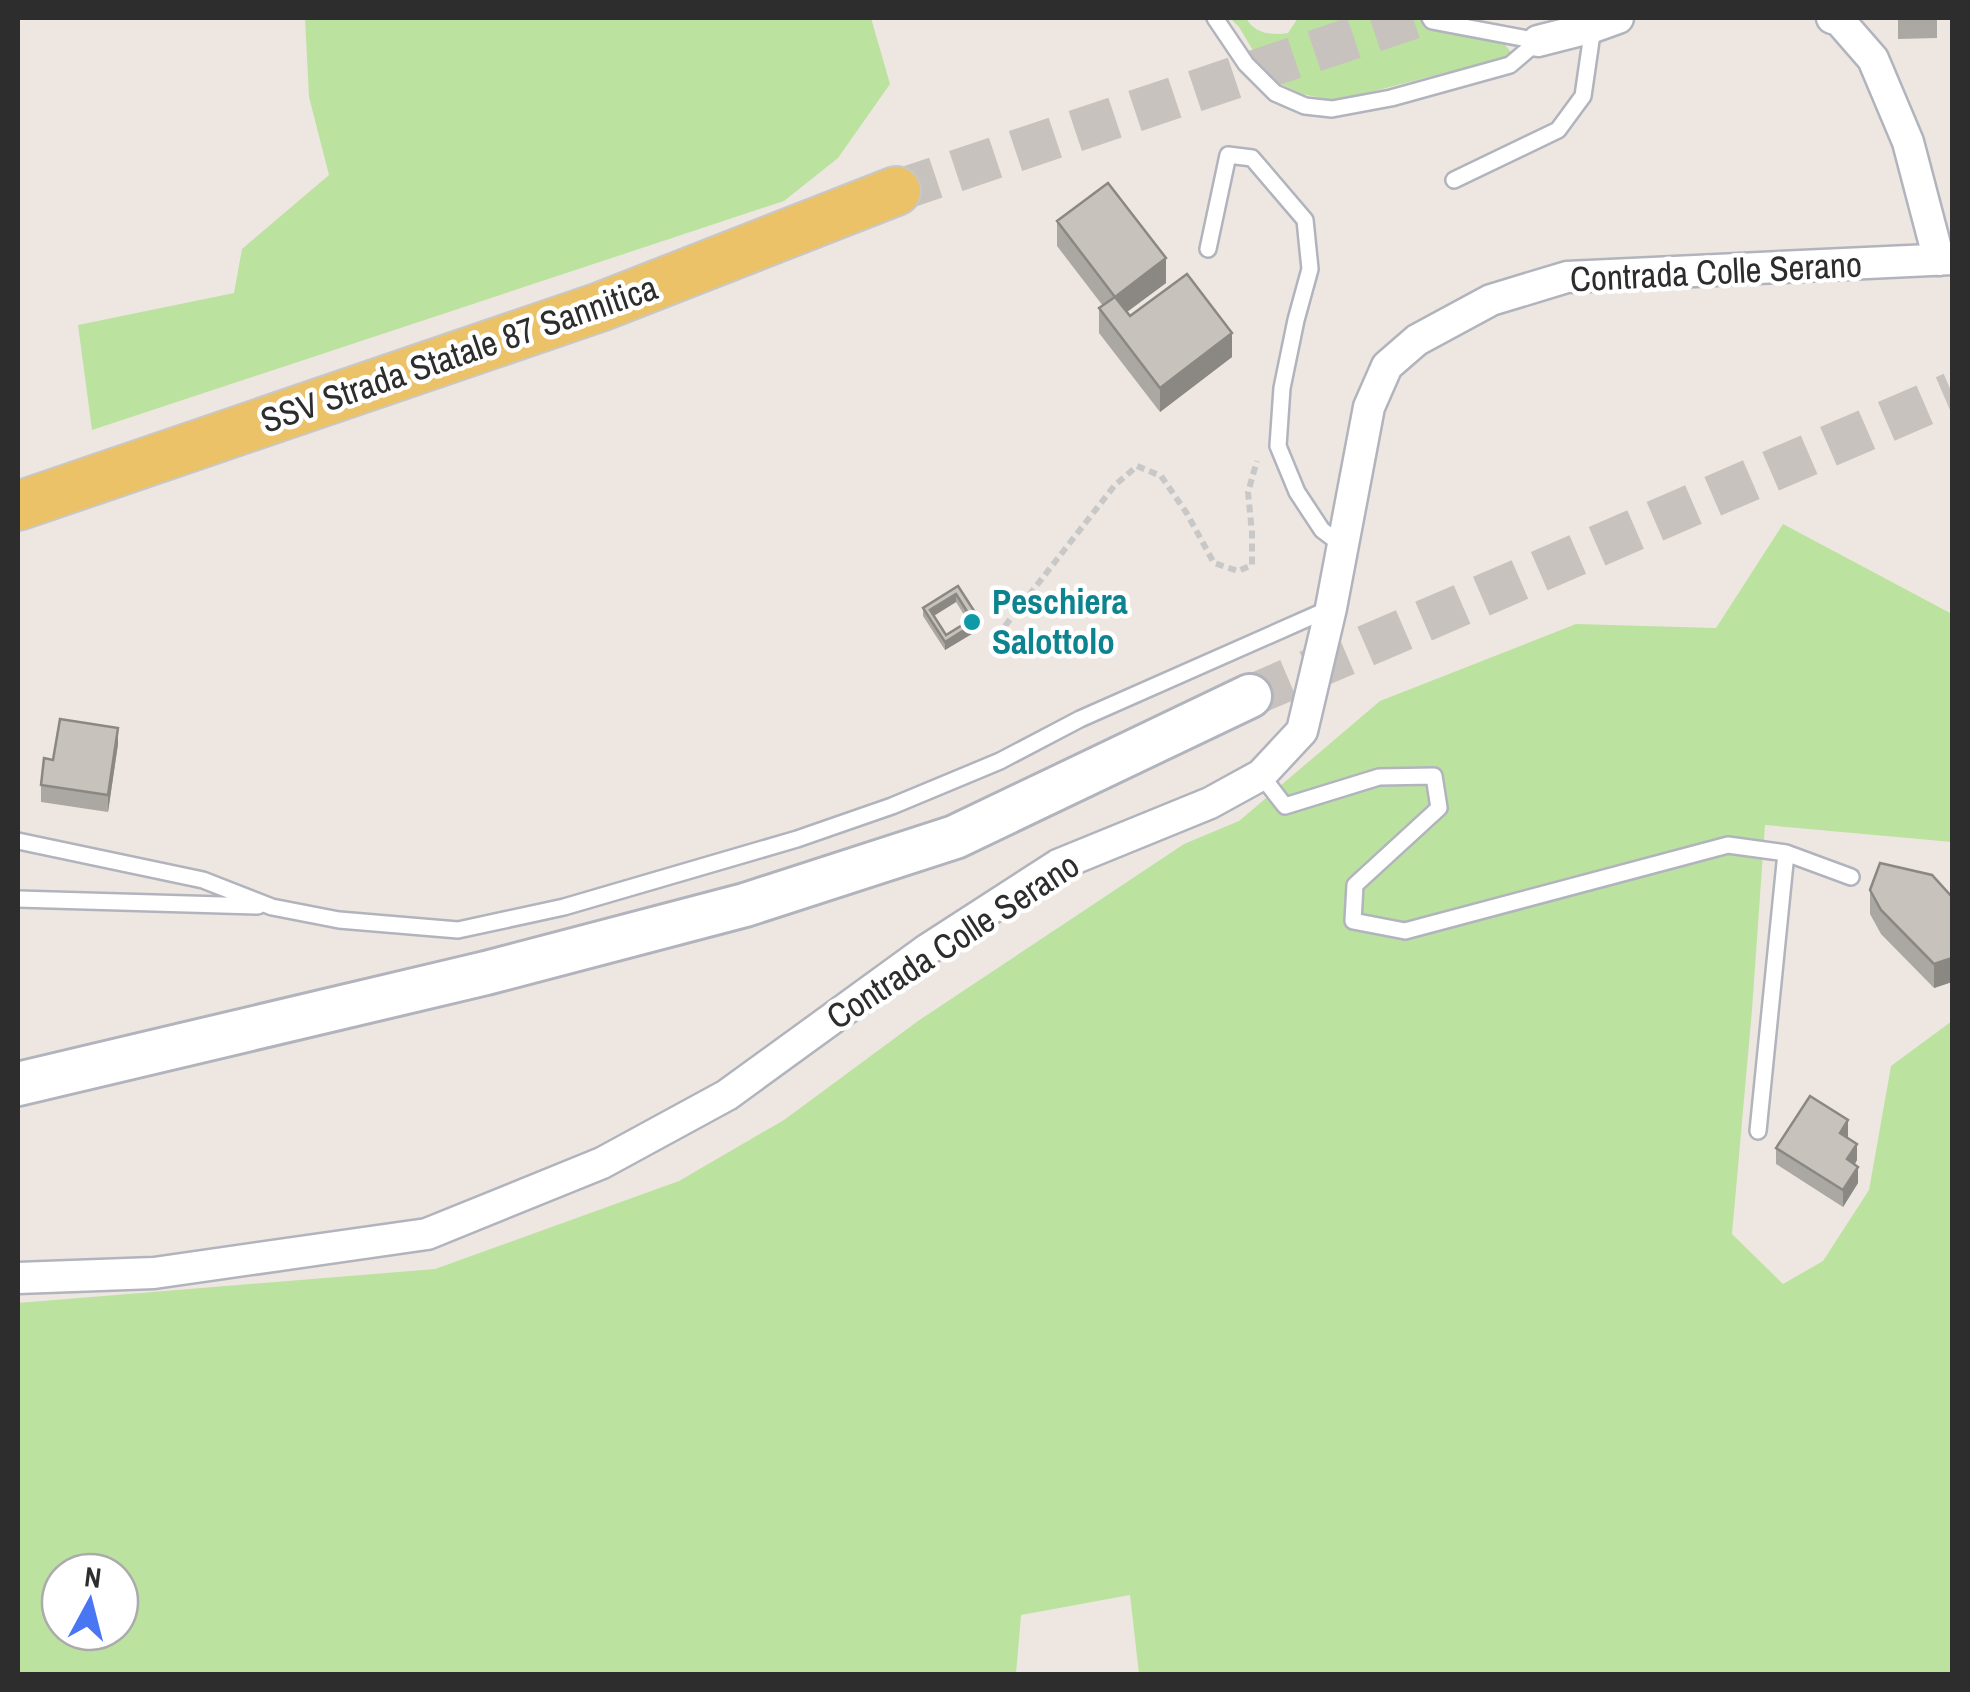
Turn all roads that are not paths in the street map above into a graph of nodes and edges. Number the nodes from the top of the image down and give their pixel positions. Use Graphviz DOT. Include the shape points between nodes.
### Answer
graph roads {
  1 [pos="1215,18"];
  2 [pos="1430,18"];
  3 [pos="1832,18"];
  4 [pos="1605,22"];
  5 [pos="1538,41"];
  6 [pos="1454,180"];
  7 [pos="896,191"];
  8 [pos="1208,249"];
  9 [pos="1946,260"];
  10 [pos="18,506"];
  11 [pos="1342,544"];
  12 [pos="1330,608"];
  13 [pos="1250,696"];
  14 [pos="1261,775"];
  15 [pos="18,841"];
  16 [pos="1786,853"];
  17 [pos="1851,877"];
  18 [pos="18,899"];
  19 [pos="272,906"];
  20 [pos="18,1084"];
  21 [pos="1758,1131"];
  22 [pos="18,1278"];
  1 -- 5 [label="lane" via="1276,93 1332,109 1510,65"];
  2 -- 5 [label="lane"];
  3 -- 9 [label="street" via="1874,59"];
  4 -- 5 [label="street"];
  4 -- 6 [label="lane" via="1583,96 1558,130"];
  7 -- 10 [label="main road, SSV Strada Statale 87 Sannitica" via="600,308"];
  8 -- 11 [label="lane" via="1228,154 1252,158 1305,220 1310,269 1282,388 1278,446 1297,492 1322,530"];
  9 -- 11 [label="street, Contrada Colle Serano" via="1567,277 1491,300 1416,340 1387,366 1369,407"];
  11 -- 12 [label="street, Contrada Colle Serano"];
  12 -- 14 [label="street, Contrada Colle Serano" via="1302,730"];
  12 -- 19 [label="lane" via="892,806 564,907 458,930 338,920"];
  13 -- 20 [label="main road" via="954,837 745,905"];
  14 -- 16 [label="lane" via="1285,806 1379,777 1434,776 1439,808 1355,885 1353,921 1406,931 1728,844"];
  14 -- 22 [label="street, Contrada Colle Serano" via="1210,804 1058,866 928,948 727,1095 602,1163 426,1234 154,1273"];
  15 -- 19 [label="lane" via="203,880"];
  16 -- 17 [label="lane"];
  16 -- 21 [label="lane"];
  18 -- 19 [label="lane"];
}
